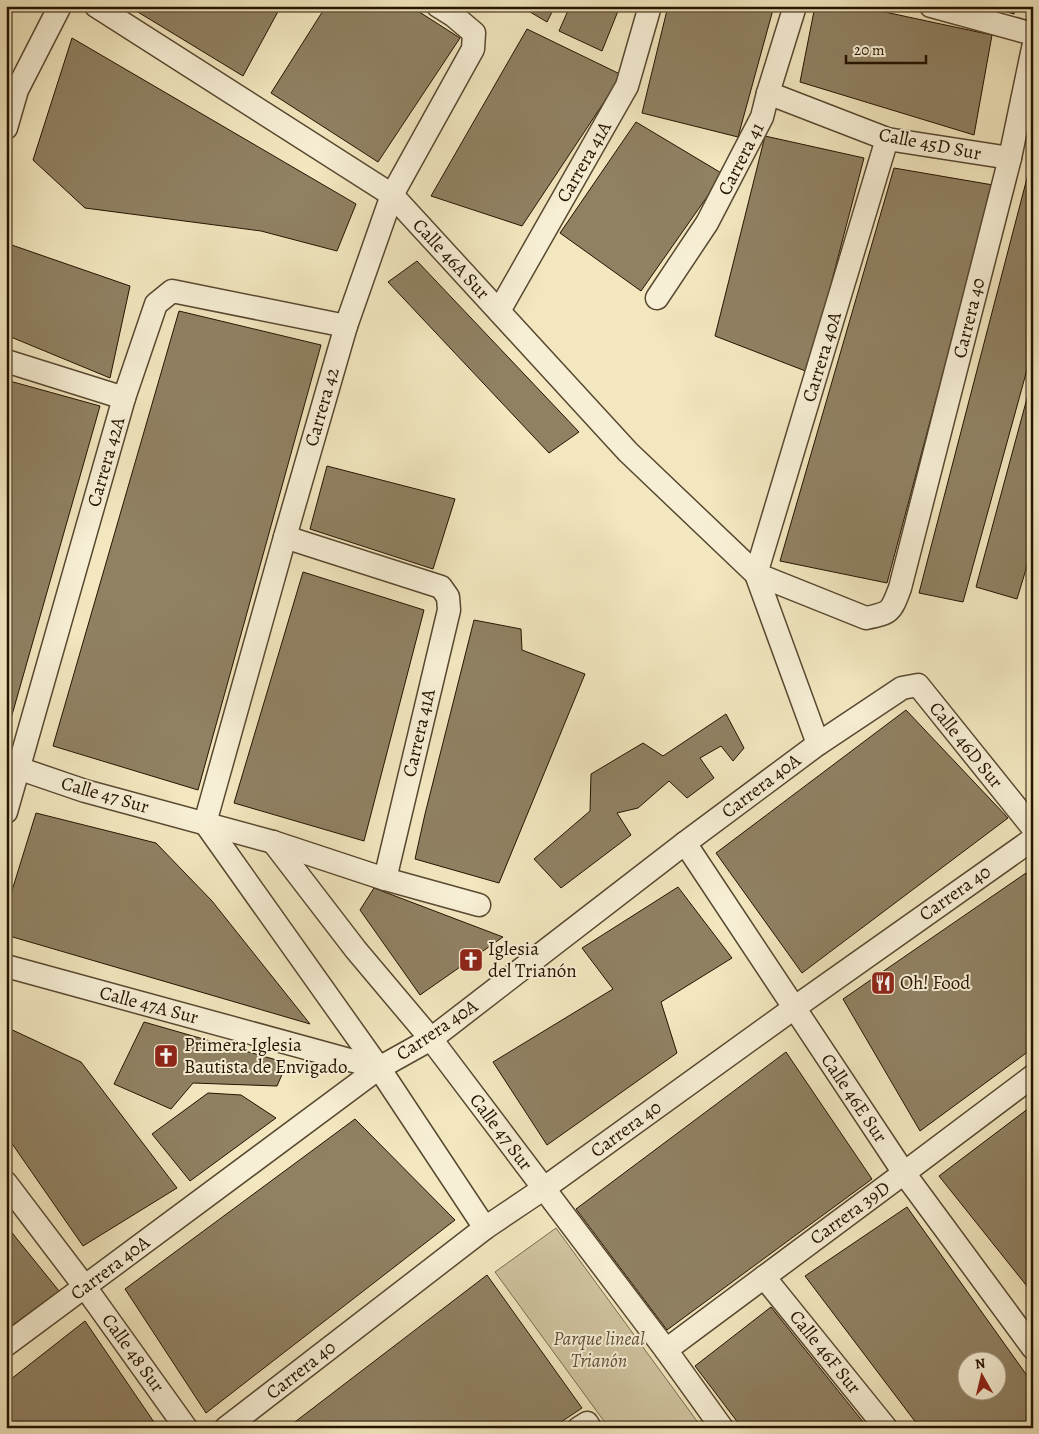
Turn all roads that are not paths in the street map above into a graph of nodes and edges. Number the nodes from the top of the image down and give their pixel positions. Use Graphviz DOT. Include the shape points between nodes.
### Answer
graph roads {
  1 [pos="60,6"];
  2 [pos="96,6"];
  3 [pos="650,6"];
  4 [pos="795,6"];
  5 [pos="931,6"];
  6 [pos="446,11"];
  7 [pos="1033,34"];
  8 [pos="1033,48"];
  9 [pos="1029,82"];
  10 [pos="768,93"];
  11 [pos="6,128"];
  12 [pos="887,139"];
  13 [pos="1010,158"];
  14 [pos="392,194"];
  15 [pos="657,298"];
  16 [pos="499,311"];
  17 [pos="346,326"];
  18 [pos="6,361"];
  19 [pos="124,398"];
  20 [pos="285,537"];
  21 [pos="756,574"];
  22 [pos="900,588"];
  23 [pos="918,685"];
  24 [pos="818,744"];
  25 [pos="13,766"];
  26 [pos="6,812"];
  27 [pos="206,823"];
  28 [pos="1033,828"];
  29 [pos="1033,839"];
  30 [pos="273,842"];
  31 [pos="684,843"];
  32 [pos="385,879"];
  33 [pos="479,905"];
  34 [pos="6,966"];
  35 [pos="794,1008"];
  36 [pos="431,1039"];
  37 [pos="379,1068"];
  38 [pos="1033,1076"];
  39 [pos="904,1173"];
  40 [pos="6,1183"];
  41 [pos="544,1189"];
  42 [pos="485,1228"];
  43 [pos="764,1277"];
  44 [pos="85,1286"];
  45 [pos="1025,1322"];
  46 [pos="6,1345"];
  47 [pos="1033,1348"];
  48 [pos="666,1350"];
  49 [pos="186,1428"];
  50 [pos="226,1428"];
  51 [pos="722,1428"];
  52 [pos="886,1428"];
  1 -- 11 [label="street" via="17,90"];
  2 -- 14 [label="street, Calle 46A Sur"];
  3 -- 16 [label="street, Carrera 41A" via="627,86"];
  4 -- 10 [label="street, Carrera 41"];
  5 -- 7 [label="street"];
  6 -- 14 [label="street, Carrera 42" via="474,33 473,49"];
  8 -- 9 [label="street, Carrera 40"];
  9 -- 13 [label="street, Carrera 40"];
  10 -- 12 [label="street, Calle 45D Sur"];
  10 -- 15 [label="street, Carrera 41" via="762,116 707,223"];
  12 -- 13 [label="street, Calle 45D Sur"];
  12 -- 21 [label="street, Carrera 40A"];
  13 -- 22 [label="street, Carrera 40"];
  14 -- 16 [label="street, Calle 46A Sur"];
  14 -- 17 [label="street, Carrera 42"];
  16 -- 21 [label="street, Calle 46A Sur" via="628,452"];
  17 -- 19 [label="street, Carrera 42A" via="172,291 156,304"];
  17 -- 20 [label="street, Carrera 42"];
  18 -- 19 [label="street"];
  19 -- 25 [label="street, Carrera 42A"];
  20 -- 27 [label="street, Carrera 42"];
  20 -- 32 [label="street, Carrera 41A" via="441,588 448,597 448,610"];
  21 -- 22 [label="street, Calle 46A Sur" via="866,618 885,615"];
  21 -- 24 [label="street, Calle 46A Sur"];
  23 -- 24 [label="street, Carrera 40A" via="902,688"];
  23 -- 28 [label="street, Calle 46D Sur"];
  24 -- 31 [label="street, Carrera 40A"];
  25 -- 26 [label="street, Carrera 42A"];
  25 -- 27 [label="street, Calle 47 Sur" via="85,790"];
  27 -- 30 [label="street, Calle 47 Sur"];
  27 -- 37 [label="street"];
  29 -- 35 [label="street, Carrera 40"];
  30 -- 32 [label="street, Calle 47 Sur"];
  30 -- 36 [label="street, Calle 47 Sur" via="356,950"];
  31 -- 35 [label="street, Calle 46E Sur"];
  31 -- 36 [label="street, Carrera 40A"];
  32 -- 33 [label="street, Calle 47 Sur"];
  34 -- 37 [label="street, Calle 47A Sur"];
  35 -- 39 [label="street, Calle 46E Sur"];
  35 -- 41 [label="street, Carrera 40"];
  36 -- 37 [label="street, Carrera 40A"];
  36 -- 41 [label="street, Calle 47 Sur"];
  37 -- 42 [label="street"];
  37 -- 44 [label="street, Carrera 40A"];
  38 -- 39 [label="street, Carrera 39D"];
  39 -- 43 [label="street, Carrera 39D"];
  39 -- 45 [label="street, Calle 46E Sur"];
  40 -- 44 [label="street, Calle 48 Sur"];
  41 -- 42 [label="street, Carrera 40"];
  41 -- 48 [label="street, Calle 47 Sur"];
  42 -- 50 [label="street, Carrera 40"];
  43 -- 48 [label="street, Carrera 39D"];
  43 -- 52 [label="street, Calle 46F Sur"];
  44 -- 46 [label="street, Carrera 40A"];
  44 -- 49 [label="street, Calle 48 Sur"];
  45 -- 47 [label="street, Calle 46E Sur"];
  48 -- 51 [label="street, Calle 47 Sur"];
}
